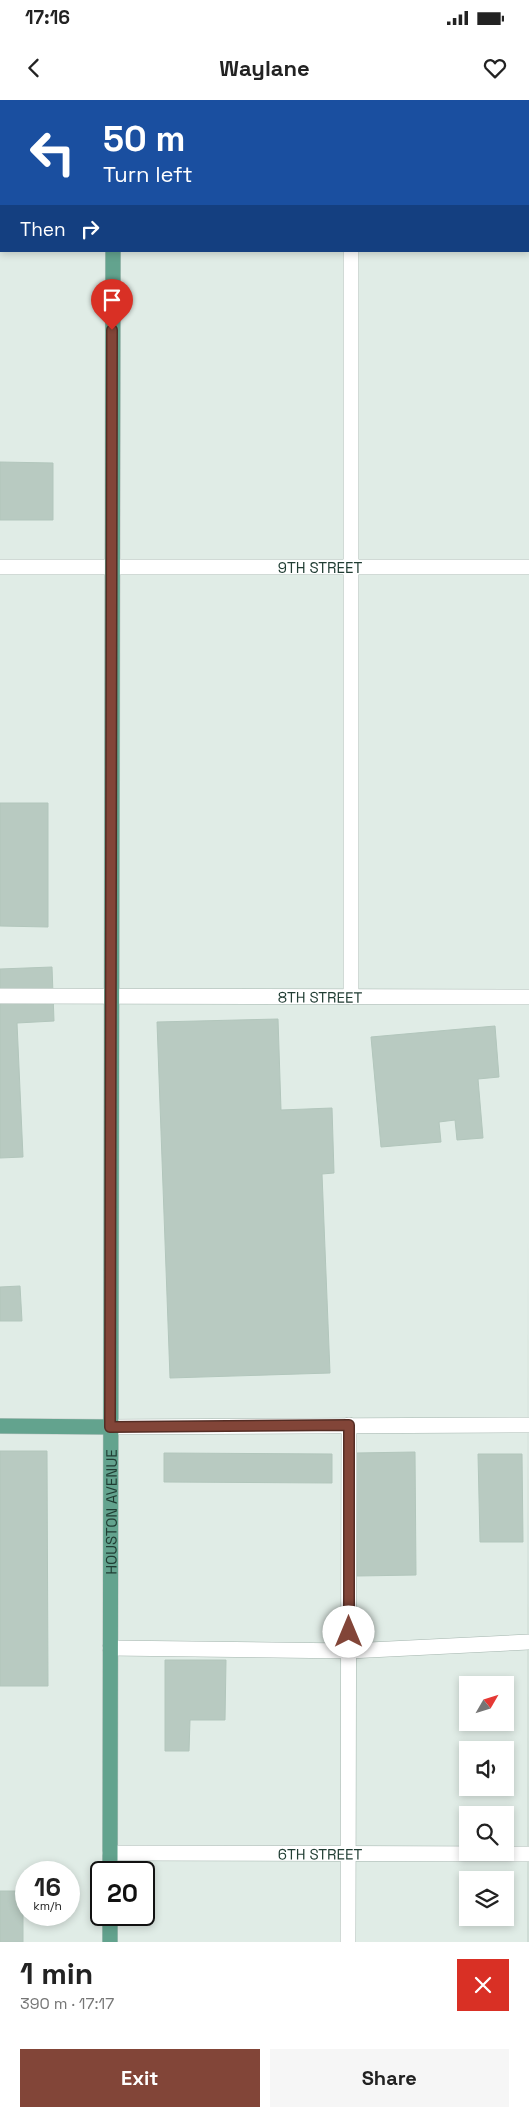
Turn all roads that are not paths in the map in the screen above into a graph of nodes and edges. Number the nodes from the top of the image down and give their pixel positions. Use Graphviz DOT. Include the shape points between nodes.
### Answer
graph roads {
  1 [pos="113,252"];
  2 [pos="351,252"];
  3 [pos="529,566"];
  4 [pos="0,567"];
  5 [pos="112,567"];
  6 [pos="351,567"];
  7 [pos="0,996"];
  8 [pos="111,996"];
  9 [pos="351,997"];
  10 [pos="529,997"];
  11 [pos="349,1425"];
  12 [pos="529,1425"];
  13 [pos="0,1426"];
  14 [pos="110,1427"];
  15 [pos="529,1642"];
  16 [pos="110,1648"];
  17 [pos="349,1651"];
  18 [pos="110,1853"];
  19 [pos="349,1854"];
  20 [pos="529,1854"];
  21 [pos="110,1861"];
  22 [pos="110,1926"];
  23 [pos="110,1942"];
  24 [pos="348,1942"];
  1 -- 5 [label="main road, HOUSTON AVENUE"];
  2 -- 6 [label="street"];
  3 -- 6 [label="street, 9TH STREET"];
  4 -- 5 [label="street, 9TH STREET"];
  5 -- 6 [label="street, 9TH STREET"];
  5 -- 8 [label="main road, HOUSTON AVENUE"];
  6 -- 9 [label="street"];
  7 -- 8 [label="street, 8TH STREET"];
  8 -- 9 [label="street, 8TH STREET"];
  8 -- 14 [label="main road, HOUSTON AVENUE"];
  9 -- 10 [label="street, 8TH STREET"];
  11 -- 12 [label="street"];
  11 -- 14 [label="street"];
  11 -- 17 [label="street"];
  13 -- 14 [label="main road"];
  14 -- 16 [label="main road, HOUSTON AVENUE"];
  15 -- 17 [label="street"];
  16 -- 17 [label="street"];
  16 -- 18 [label="main road, HOUSTON AVENUE"];
  17 -- 19 [label="street"];
  18 -- 19 [label="street, 6TH STREET"];
  18 -- 21 [label="main road, HOUSTON AVENUE"];
  19 -- 20 [label="street, 6TH STREET"];
  19 -- 24 [label="street"];
  22 -- 23 [label="main road"];
}
